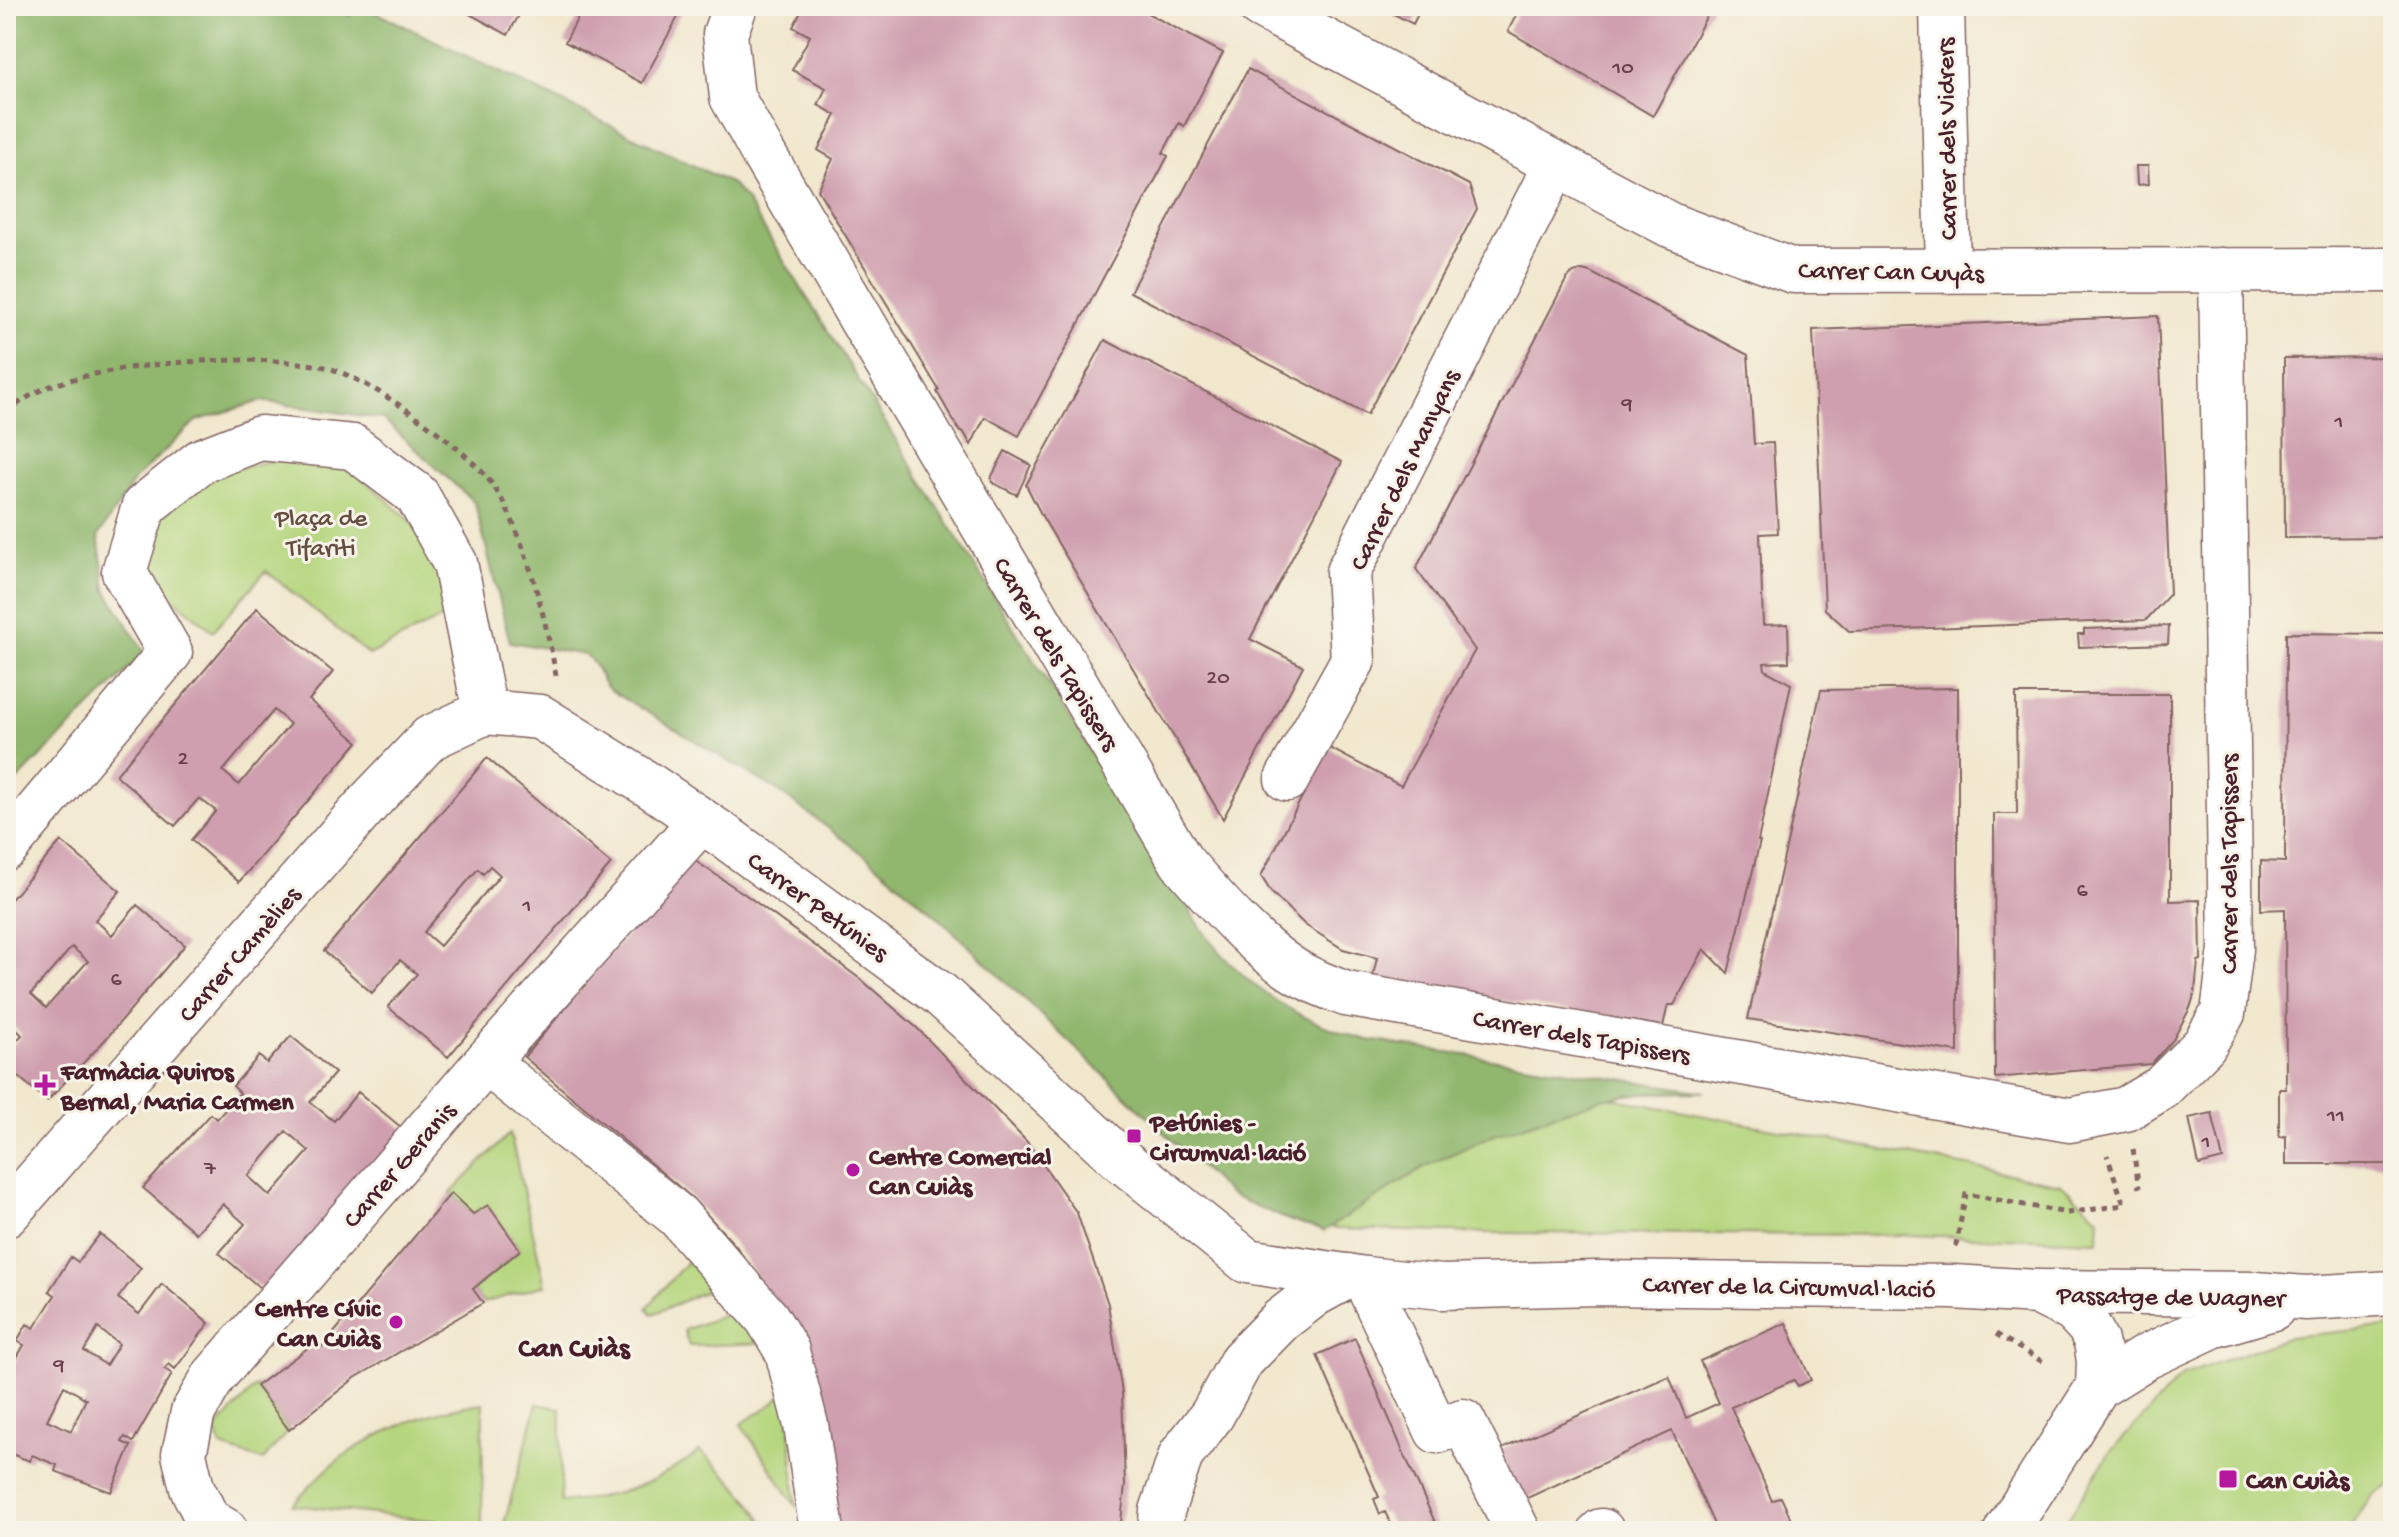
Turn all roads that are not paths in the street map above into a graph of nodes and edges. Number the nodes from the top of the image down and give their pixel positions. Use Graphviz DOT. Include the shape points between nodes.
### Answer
graph roads {
  1 [pos="735,6"];
  2 [pos="1260,6"];
  3 [pos="1942,6"];
  4 [pos="1556,164"];
  5 [pos="2221,270"];
  6 [pos="2393,270"];
  7 [pos="1948,271"];
  8 [pos="485,712"];
  9 [pos="1287,779"];
  10 [pos="700,822"];
  11 [pos="6,848"];
  12 [pos="486,1062"];
  13 [pos="6,1215"];
  14 [pos="1247,1261"];
  15 [pos="1357,1278"];
  16 [pos="2037,1292"];
  17 [pos="2393,1293"];
  18 [pos="2306,1298"];
  19 [pos="2098,1387"];
  20 [pos="226,1531"];
  21 [pos="822,1531"];
  22 [pos="1160,1531"];
  23 [pos="1518,1531"];
  24 [pos="2006,1531"];
  1 -- 5 [label="street, Carrer dels Tapissers" via="725,34 732,97 1181,861 1218,903 1299,974 1346,994 1378,1000 2070,1120 2126,1109 2161,1088 2204,1045 2223,1013 2231,949"];
  2 -- 4 [label="street, Carrer Can Cuyàs"];
  3 -- 7 [label="street, Carrer dels Vidrers"];
  4 -- 7 [label="street, Carrer Can Cuyàs" via="1670,225 1793,271"];
  4 -- 9 [label="street, Carrer dels Manyans" via="1348,572 1353,660"];
  5 -- 6 [label="street, Carrer Can Cuyàs"];
  5 -- 7 [label="street, Carrer Can Cuyàs"];
  8 -- 10 [label="street, Carrer Petúnies" via="540,717"];
  8 -- 11 [label="street" via="455,563 417,495 353,447 260,438 201,461 144,506 124,572 170,652"];
  8 -- 13 [label="street, Carrer Camèlies" via="430,738 370,801"];
  10 -- 12 [label="street, Carrer Geranis"];
  10 -- 14 [label="street, Carrer Petúnies" via="941,995 1119,1158"];
  12 -- 20 [label="street, Carrer Geranis" via="214,1376 193,1412 184,1454 192,1488 208,1520"];
  12 -- 21 [label="street" via="678,1216 767,1318 787,1351 806,1425"];
  14 -- 15 [label="street, Carrer de la Circumval·lació"];
  15 -- 16 [label="street, Carrer de la Circumval·lació" via="1442,1287 1597,1283"];
  15 -- 22 [label="street" via="1315,1294 1242,1360 1212,1415 1181,1455"];
  15 -- 23 [label="street" via="1437,1431 1463,1421"];
  16 -- 18 [label="street, Passatge de Wagner"];
  16 -- 19 [label="street, Carrer de la Circumval·lació" via="2073,1310 2089,1327 2099,1361"];
  17 -- 18 [label="street, Passatge de Wagner"];
  18 -- 19 [label="street, Passatge de Wagner" via="2212,1326"];
  19 -- 24 [label="street"];
}
